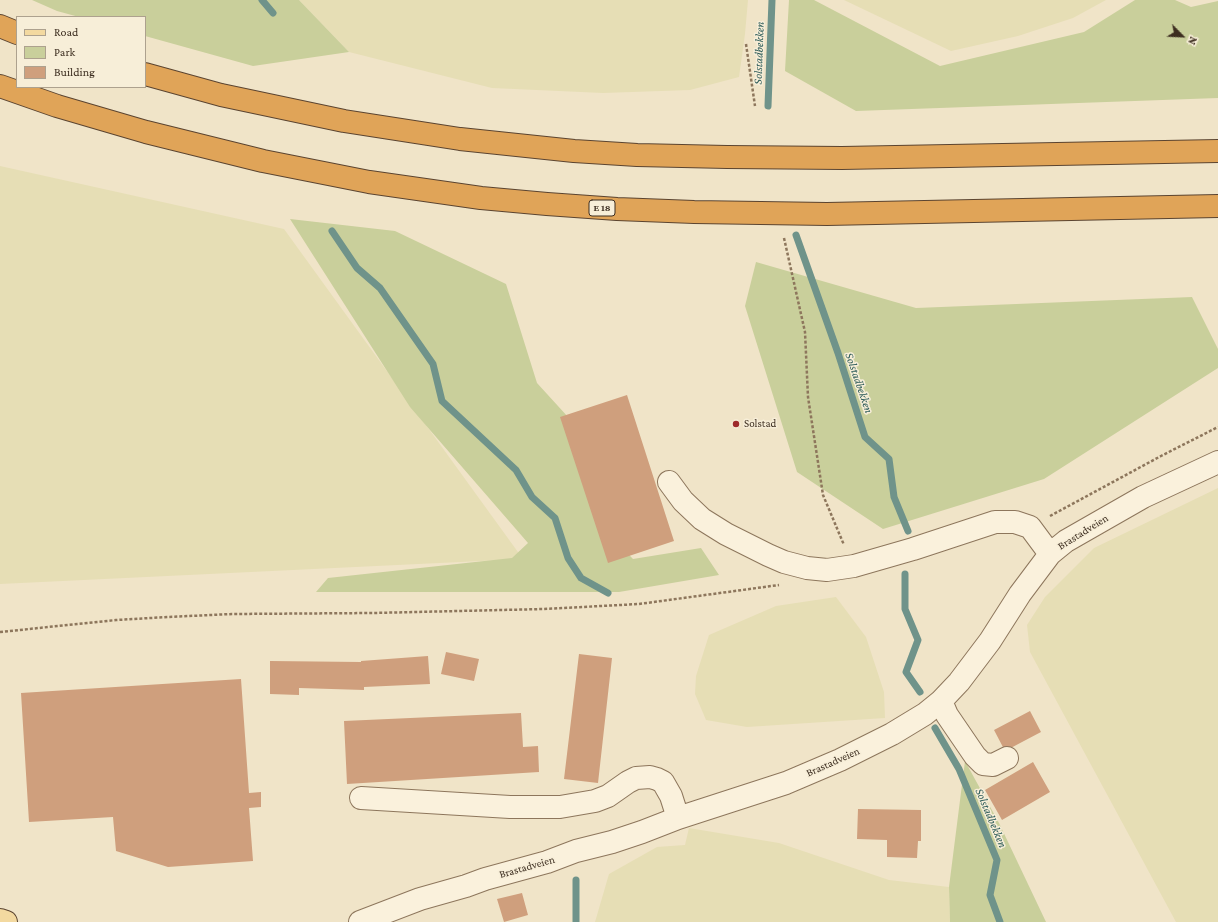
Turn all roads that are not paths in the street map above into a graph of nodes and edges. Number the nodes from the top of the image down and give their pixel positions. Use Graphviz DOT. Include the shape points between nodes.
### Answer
graph roads {
  1 [pos="0,26"];
  2 [pos="16,33"];
  3 [pos="146,74"];
  4 [pos="0,86"];
  5 [pos="1218,151"];
  6 [pos="1218,206"];
  7 [pos="1218,462"];
  8 [pos="669,482"];
  9 [pos="1050,554"];
  10 [pos="941,701"];
  11 [pos="1007,758"];
  12 [pos="361,798"];
  13 [pos="678,818"];
  14 [pos="0,920"];
  15 [pos="6,922"];
  16 [pos="360,922"];
  1 -- 2 [label="highway"];
  3 -- 5 [label="highway" via="344,121 460,139 574,151 637,155 842,158"];
  4 -- 6 [label="highway, E 18" via="146,132 263,162 369,182 481,198 617,209 780,213 916,213"];
  7 -- 9 [label="street, Brastadveien" via="1143,497 1088,527"];
  8 -- 9 [label="street" via="683,501 726,534 784,562 808,568 827,570 854,566 995,522 1014,522 1030,527"];
  9 -- 10 [label="street, Brastadveien" via="971,667"];
  10 -- 11 [label="street" via="947,715 983,764 993,765"];
  10 -- 13 [label="street, Brastadveien" via="892,734 840,760 786,783"];
  12 -- 13 [label="street" via="510,807 560,807 595,801 636,778 650,777 663,782"];
  13 -- 16 [label="street, Brastadveien" via="612,842 485,879"];
  14 -- 15 [label="main road"];
}
